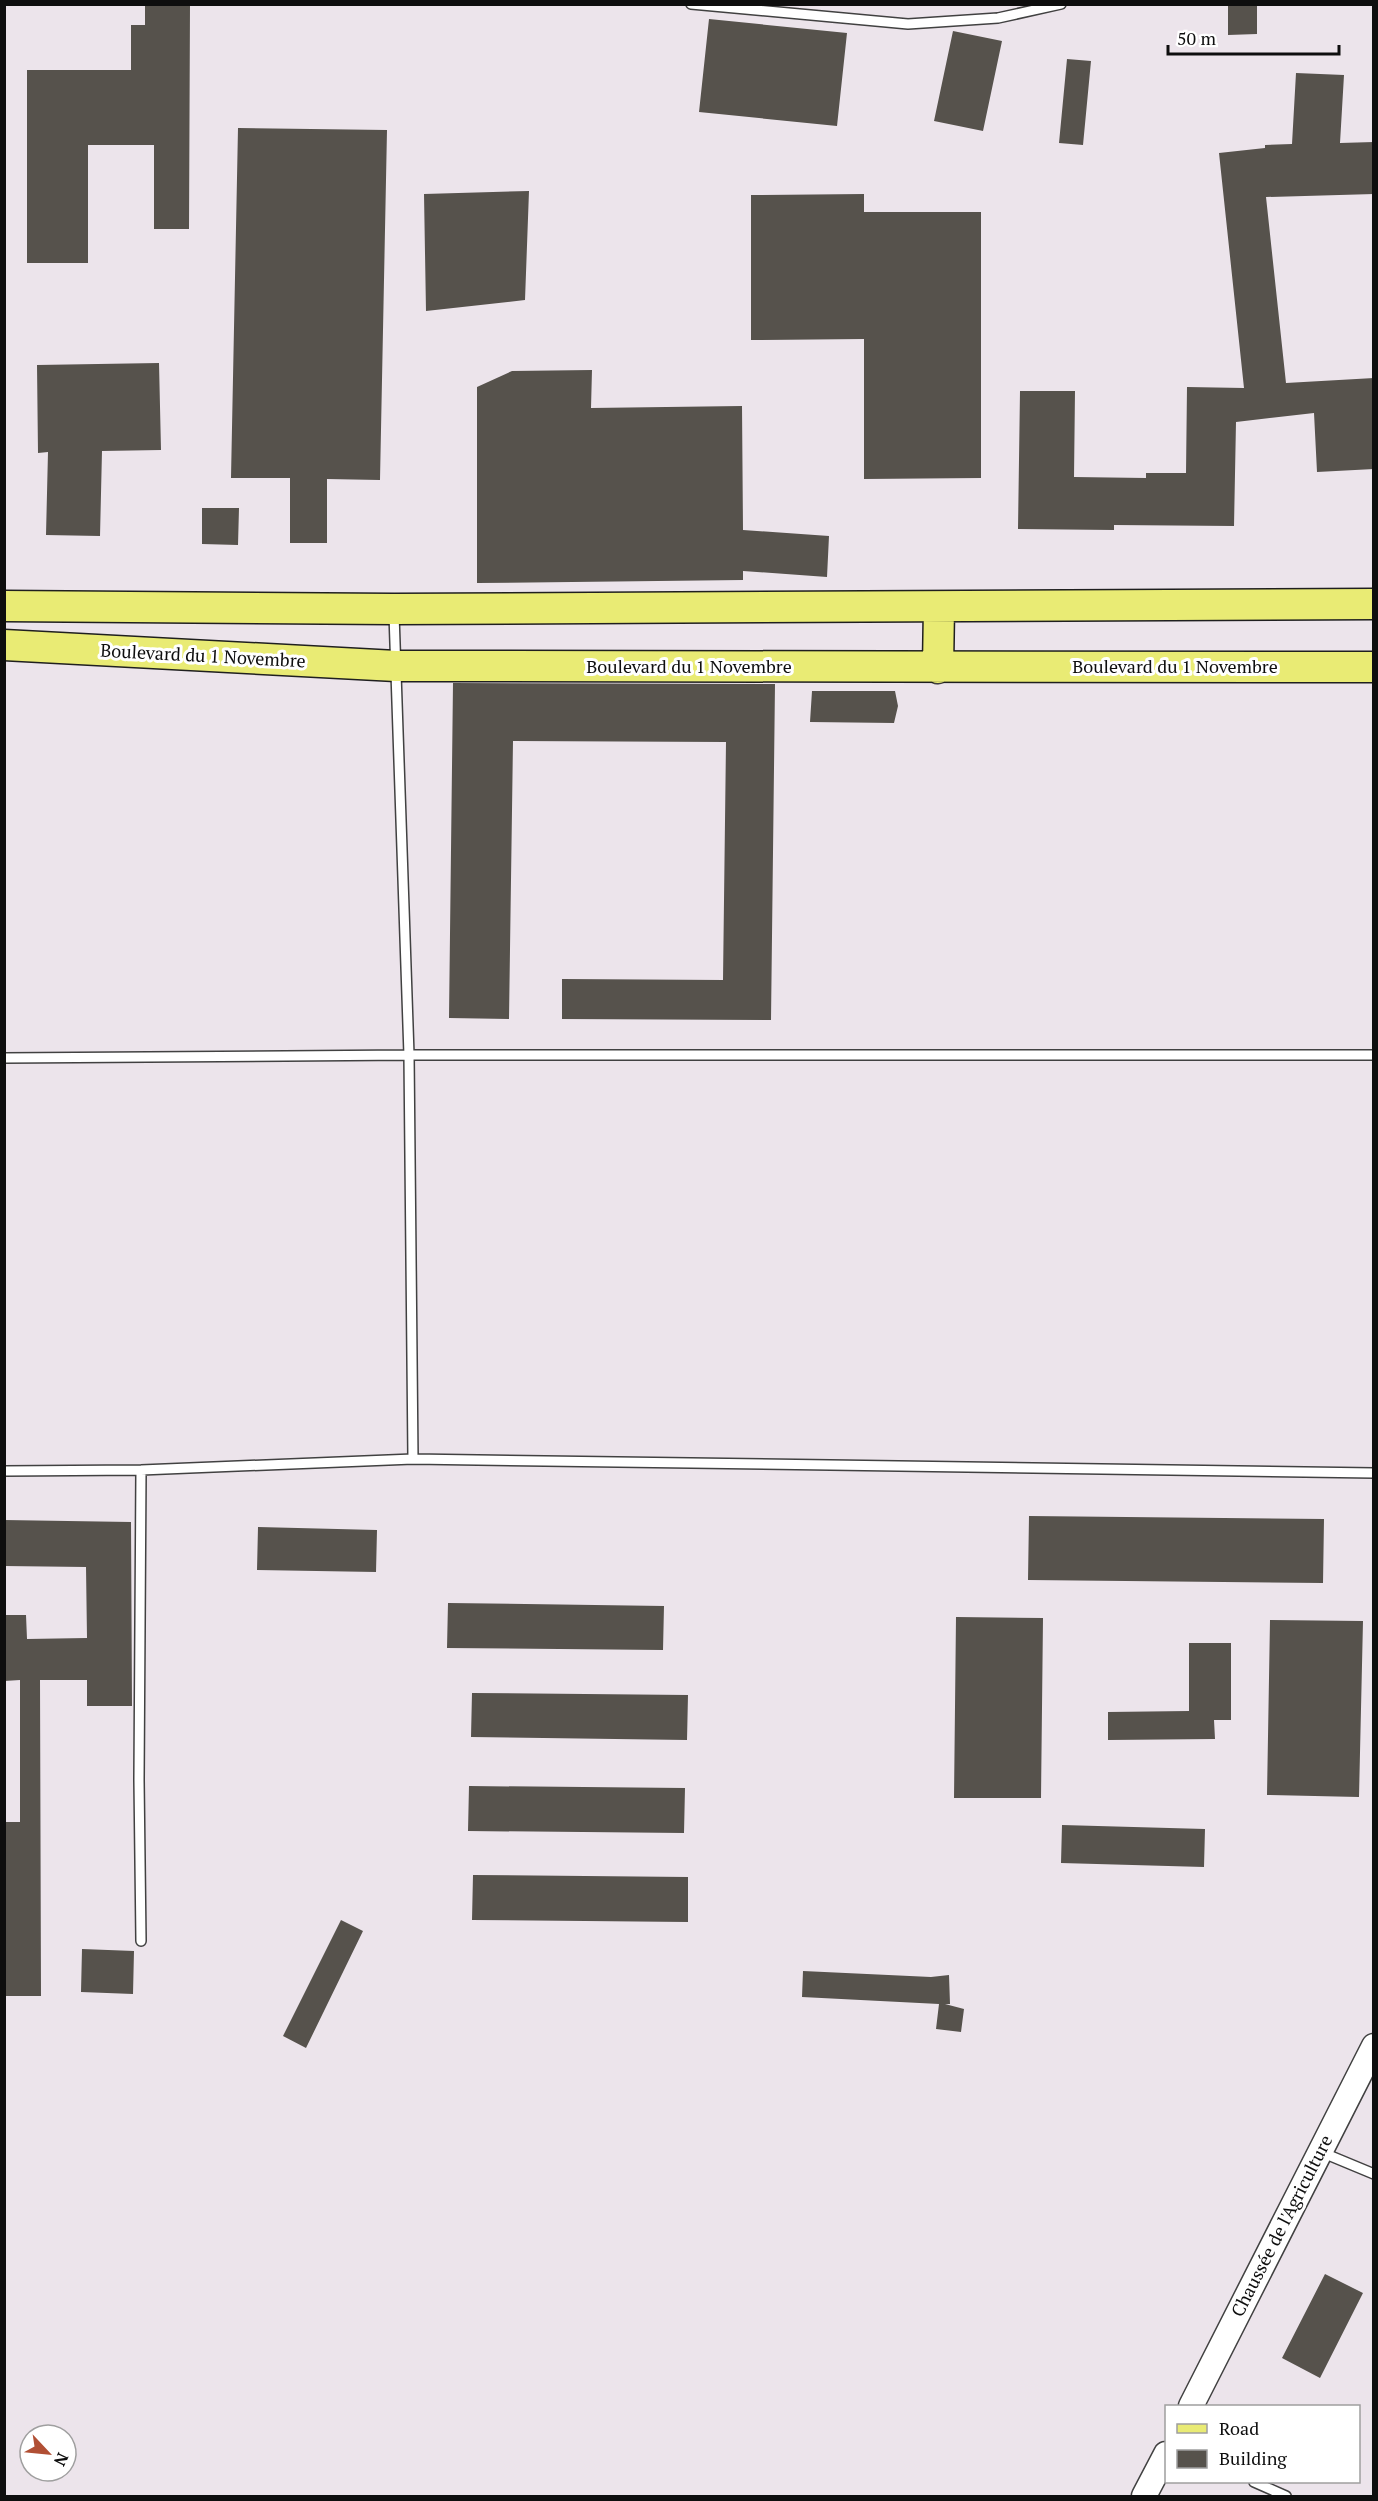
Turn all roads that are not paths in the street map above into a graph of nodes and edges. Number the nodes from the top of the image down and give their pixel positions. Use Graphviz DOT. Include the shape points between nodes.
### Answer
graph roads {
  1 [pos="692,4"];
  2 [pos="1061,4"];
  3 [pos="814,9"];
  4 [pos="1374,604"];
  5 [pos="4,606"];
  6 [pos="939,607"];
  7 [pos="394,609"];
  8 [pos="4,645"];
  9 [pos="396,666"];
  10 [pos="1374,667"];
  11 [pos="938,668"];
  12 [pos="409,1055"];
  13 [pos="1374,1055"];
  14 [pos="4,1058"];
  15 [pos="413,1459"];
  16 [pos="141,1470"];
  17 [pos="4,1471"];
  18 [pos="1374,1473"];
  19 [pos="141,1941"];
  20 [pos="1374,2046"];
  21 [pos="1319,2151"];
  22 [pos="1374,2174"];
  23 [pos="1192,2405"];
  24 [pos="1165,2458"];
  25 [pos="1258,2483"];
  26 [pos="1144,2496"];
  27 [pos="1286,2496"];
  1 -- 3 [label="lane"];
  2 -- 3 [label="lane" via="998,18 908,24 876,23"];
  4 -- 6 [label="main road"];
  5 -- 7 [label="main road"];
  6 -- 7 [label="main road"];
  6 -- 11 [label="main road"];
  7 -- 9 [label="lane"];
  8 -- 9 [label="main road, Boulevard du 1 Novembre"];
  9 -- 11 [label="main road, Boulevard du 1 Novembre"];
  9 -- 12 [label="lane"];
  10 -- 11 [label="main road, Boulevard du 1 Novembre"];
  12 -- 13 [label="lane"];
  12 -- 14 [label="lane"];
  12 -- 15 [label="lane"];
  15 -- 16 [label="lane"];
  15 -- 18 [label="lane"];
  16 -- 17 [label="lane"];
  16 -- 19 [label="lane"];
  20 -- 21 [label="street, Chaussée de l'Agriculture"];
  21 -- 22 [label="lane"];
  21 -- 23 [label="street, Chaussée de l'Agriculture"];
  24 -- 26 [label="street"];
  25 -- 27 [label="lane"];
}
